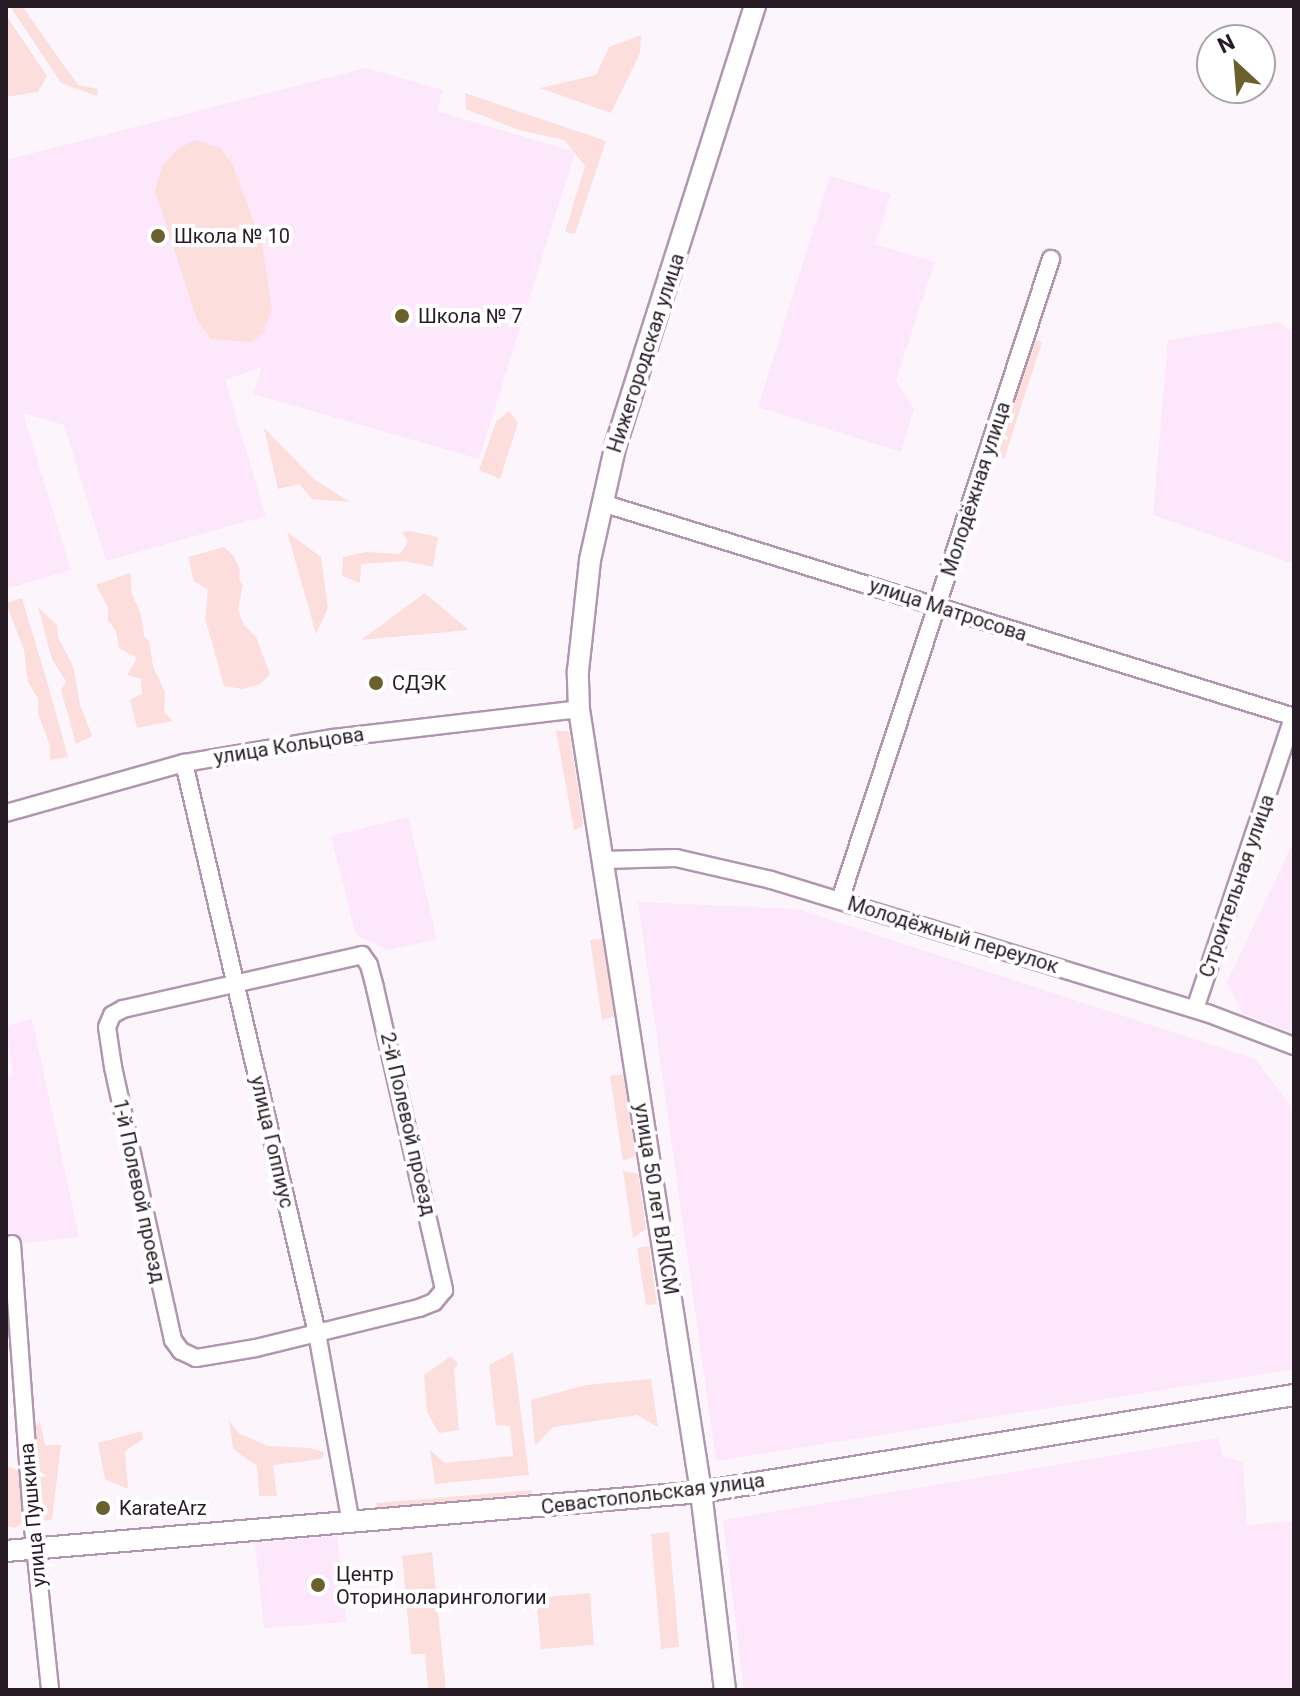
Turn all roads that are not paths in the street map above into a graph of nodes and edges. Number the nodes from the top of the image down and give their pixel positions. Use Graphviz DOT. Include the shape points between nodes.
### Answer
graph roads {
  1 [pos="755,6"];
  2 [pos="1051,259"];
  3 [pos="602,503"];
  4 [pos="937,606"];
  5 [pos="579,709"];
  6 [pos="1294,717"];
  7 [pos="184,763"];
  8 [pos="6,813"];
  9 [pos="604,860"];
  10 [pos="840,900"];
  11 [pos="235,983"];
  12 [pos="1195,1009"];
  13 [pos="1294,1046"];
  14 [pos="12,1244"];
  15 [pos="317,1333"];
  16 [pos="1294,1395"];
  17 [pos="701,1492"];
  18 [pos="351,1523"];
  19 [pos="35,1549"];
  20 [pos="6,1551"];
  21 [pos="50,1690"];
  22 [pos="725,1690"];
  1 -- 3 [label="street, Нижегородская улица"];
  2 -- 4 [label="street, Молодёжная улица"];
  3 -- 4 [label="street, улица Матросова"];
  3 -- 5 [label="street, Нижегородская улица" via="590,560"];
  4 -- 6 [label="street, улица Матросова"];
  4 -- 10 [label="street, Молодёжная улица"];
  5 -- 7 [label="street, улица Кольцова" via="333,738"];
  5 -- 9 [label="street, улица 50 лет ВЛКСМ"];
  6 -- 12 [label="street, Строительная улица"];
  7 -- 8 [label="street, улица Кольцова"];
  7 -- 11 [label="street, улица Гоппиус"];
  9 -- 10 [label="street, Молодёжный переулок" via="676,858"];
  9 -- 17 [label="street, улица 50 лет ВЛКСМ"];
  10 -- 12 [label="street, Молодёжный переулок"];
  11 -- 15 [label="street, улица Гоппиус"];
  11 -- 15 [label="street, 2-й Полевой проезд" via="362,955 375,988 438,1253 444,1290 434,1302"];
  11 -- 15 [label="street, 1-й Полевой проезд" via="112,1015 107,1027 139,1196 173,1340 181,1351 196,1358"];
  12 -- 13 [label="street, Молодёжный переулок"];
  14 -- 19 [label="street, улица Пушкина"];
  15 -- 18 [label="street, улица Гоппиус"];
  16 -- 17 [label="street, Севастопольская улица"];
  17 -- 18 [label="street, Севастопольская улица"];
  17 -- 22 [label="street, улица 50 лет ВЛКСМ"];
  18 -- 19 [label="street, Севастопольская улица"];
  19 -- 20 [label="street, Севастопольская улица"];
  19 -- 21 [label="street, улица Пушкина"];
}
